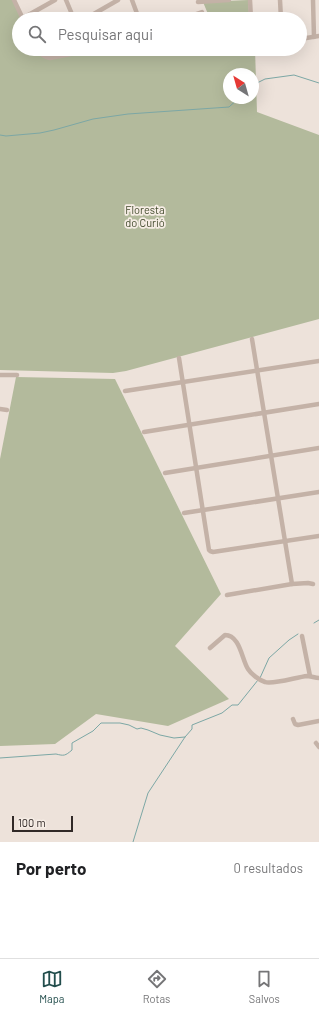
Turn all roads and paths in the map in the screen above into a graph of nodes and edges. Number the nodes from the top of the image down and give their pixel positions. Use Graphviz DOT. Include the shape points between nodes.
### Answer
graph roads {
  1 [pos="14,0"];
  2 [pos="55,0"];
  3 [pos="66,0"];
  4 [pos="118,0"];
  5 [pos="132,0"];
  6 [pos="229,0"];
  7 [pos="250,0"];
  8 [pos="280,0"];
  9 [pos="313,0"];
  10 [pos="198,1"];
  11 [pos="20,12"];
  12 [pos="35,12"];
  13 [pos="71,12"];
  14 [pos="98,12"];
  15 [pos="136,12"];
  16 [pos="202,12"];
  17 [pos="251,12"];
  18 [pos="281,12"];
  19 [pos="317,36"];
  20 [pos="307,38"];
  21 [pos="44,56"];
  22 [pos="60,56"];
  23 [pos="252,339"];
  24 [pos="178,358"];
  25 [pos="319,361"];
  26 [pos="257,370"];
  27 [pos="0,375"];
  28 [pos="17,375"];
  29 [pos="182,382"];
  30 [pos="125,391"];
  31 [pos="319,404"];
  32 [pos="0,410"];
  33 [pos="7,410"];
  34 [pos="264,413"];
  35 [pos="189,425"];
  36 [pos="144,432"];
  37 [pos="319,448"];
  38 [pos="271,456"];
  39 [pos="196,468"];
  40 [pos="165,473"];
  41 [pos="319,492"];
  42 [pos="278,498"];
  43 [pos="203,510"];
  44 [pos="184,513"];
  45 [pos="319,536"];
  46 [pos="285,542"];
  47 [pos="292,584"];
  48 [pos="313,584"];
  49 [pos="227,595"];
  50 [pos="302,636"];
  51 [pos="210,648"];
  52 [pos="310,676"];
  53 [pos="319,678"];
  54 [pos="293,719"];
  55 [pos="319,721"];
  1 -- 11 [label="street"];
  2 -- 12 [label="street"];
  3 -- 13 [label="street"];
  4 -- 14 [label="street"];
  5 -- 15 [label="street"];
  6 -- 10 [label="street"];
  7 -- 17 [label="street"];
  8 -- 18 [label="street"];
  9 -- 19 [label="street"];
  10 -- 16 [label="street"];
  19 -- 20 [label="street"];
  21 -- 22 [label="street"];
  23 -- 26 [label="street"];
  24 -- 29 [label="street"];
  25 -- 26 [label="street"];
  26 -- 29 [label="street"];
  26 -- 34 [label="street"];
  27 -- 28 [label="street"];
  29 -- 30 [label="street"];
  29 -- 35 [label="street"];
  31 -- 34 [label="street"];
  32 -- 33 [label="street"];
  34 -- 35 [label="street"];
  34 -- 38 [label="street"];
  35 -- 36 [label="street"];
  35 -- 39 [label="street"];
  37 -- 38 [label="street"];
  38 -- 39 [label="street"];
  38 -- 42 [label="street"];
  39 -- 40 [label="street"];
  39 -- 43 [label="street"];
  41 -- 42 [label="street"];
  42 -- 43 [label="street"];
  42 -- 46 [label="street"];
  43 -- 44 [label="street"];
  43 -- 46 [label="street" via="211,552"];
  45 -- 46 [label="street"];
  46 -- 47 [label="street"];
  47 -- 48 [label="street"];
  47 -- 49 [label="street"];
  50 -- 52 [label="street"];
  51 -- 52 [label="street" via="225,635 232,637 240,648 248,670 266,682 276,683"];
  52 -- 53 [label="street"];
  54 -- 55 [label="street" via="298,725"];
}
